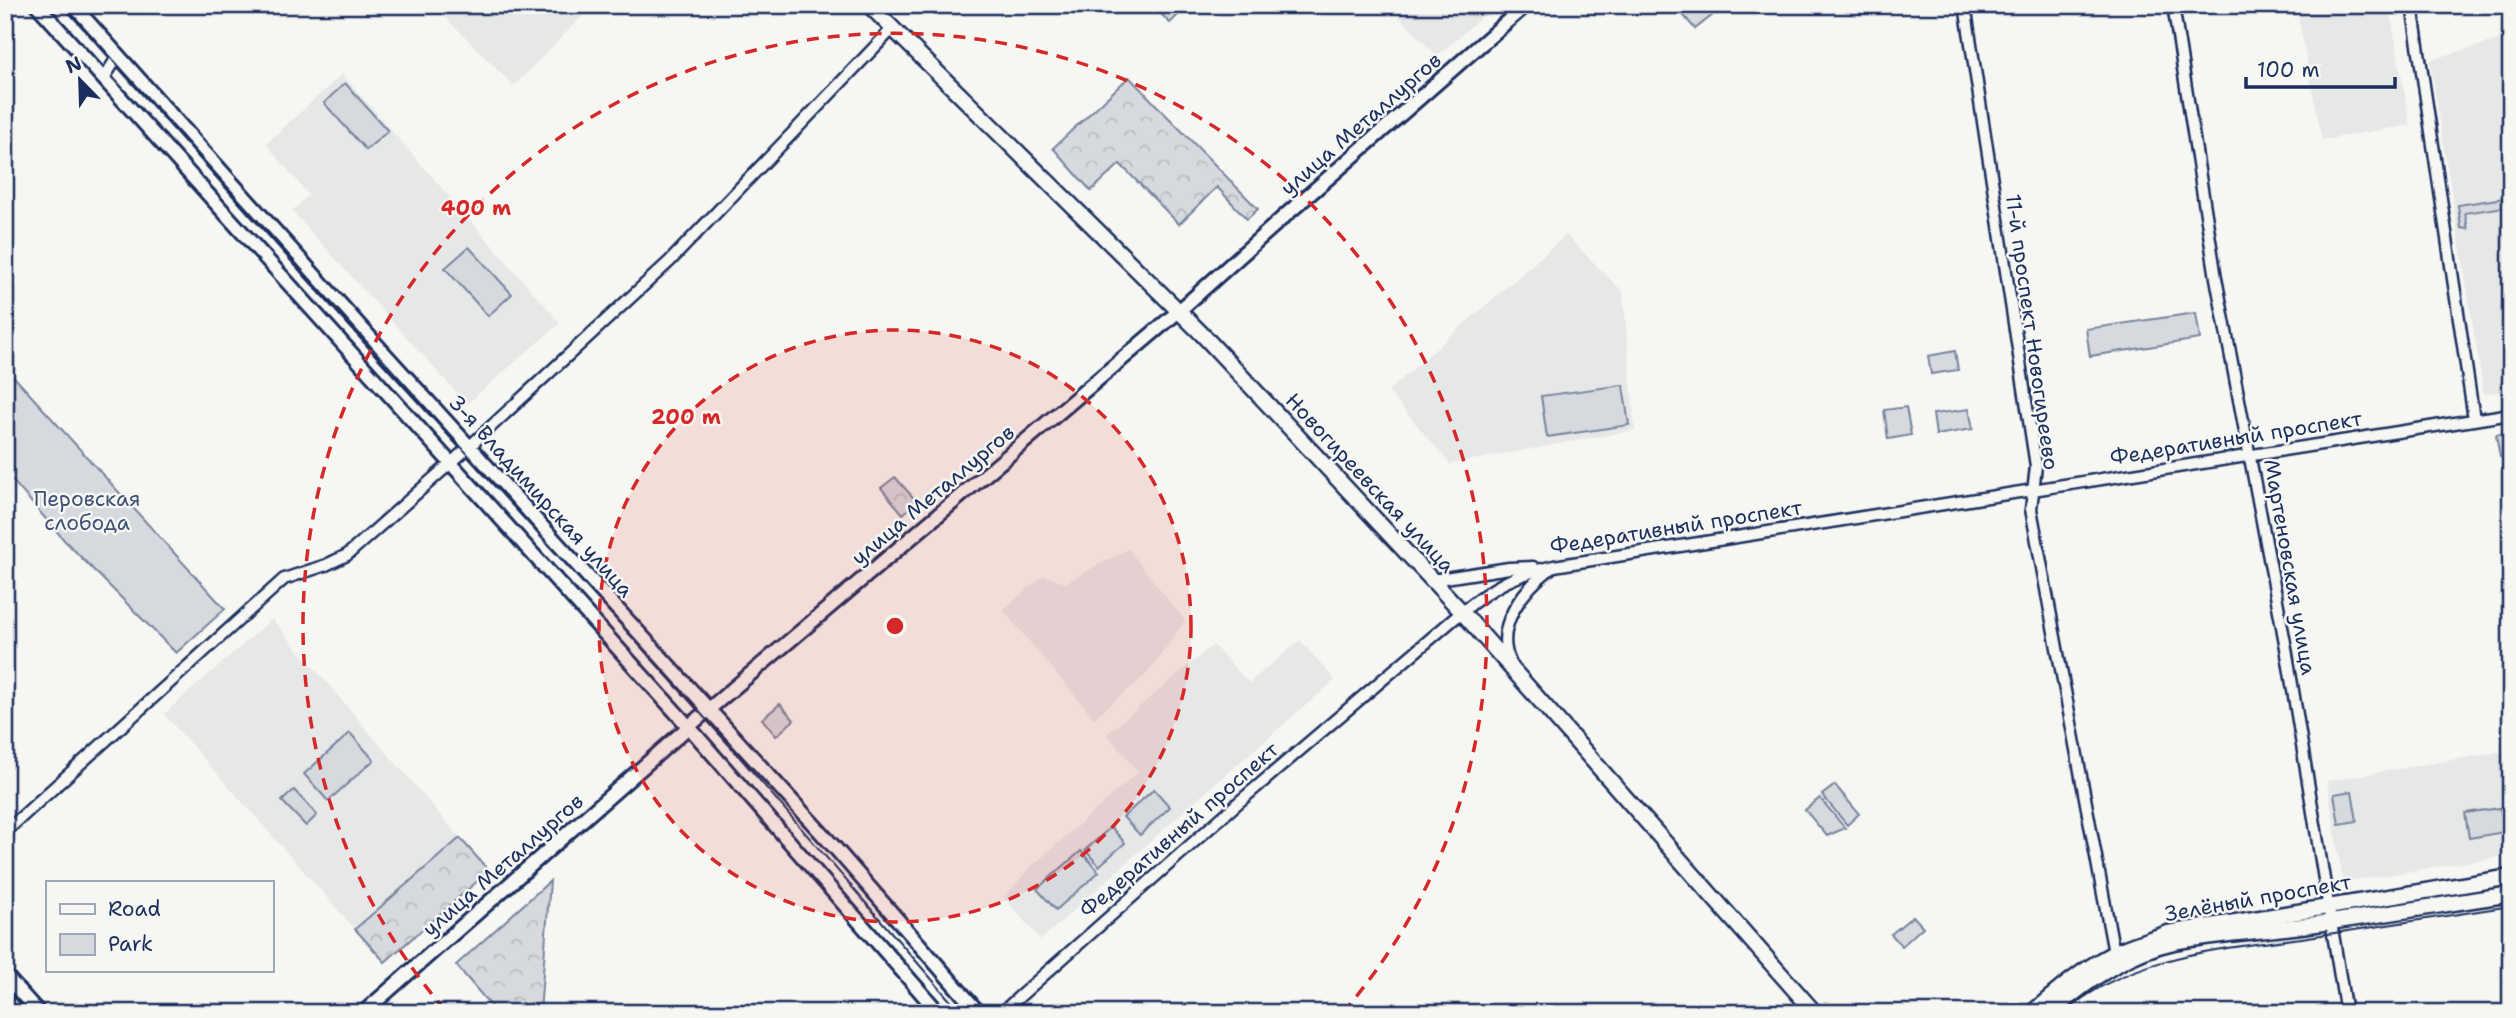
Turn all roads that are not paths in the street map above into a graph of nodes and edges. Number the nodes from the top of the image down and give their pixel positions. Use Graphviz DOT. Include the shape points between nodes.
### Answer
graph roads {
  1 [pos="37,5"];
  2 [pos="73,5"];
  3 [pos="869,5"];
  4 [pos="1527,5"];
  5 [pos="1965,5"];
  6 [pos="2173,5"];
  7 [pos="2412,5"];
  8 [pos="893,28"];
  9 [pos="118,56"];
  10 [pos="104,78"];
  11 [pos="1180,310"];
  12 [pos="2511,414"];
  13 [pos="2474,419"];
  14 [pos="470,446"];
  15 [pos="2250,455"];
  16 [pos="451,463"];
  17 [pos="2033,490"];
  18 [pos="1554,566"];
  19 [pos="1432,580"];
  20 [pos="1462,612"];
  21 [pos="1515,671"];
  22 [pos="709,710"];
  23 [pos="689,727"];
  24 [pos="5,832"];
  25 [pos="2511,877"];
  26 [pos="2511,894"];
  27 [pos="2328,907"];
  28 [pos="2331,922"];
  29 [pos="2114,953"];
  30 [pos="5,975"];
  31 [pos="39,1013"];
  32 [pos="363,1013"];
  33 [pos="939,1013"];
  34 [pos="979,1013"];
  35 [pos="1001,1013"];
  36 [pos="1815,1013"];
  37 [pos="2032,1013"];
  38 [pos="2050,1013"];
  39 [pos="2346,1013"];
  1 -- 10 [label="street"];
  2 -- 9 [label="street, 3-я Владимирская улица"];
  3 -- 8 [label="main road, Новогиреевская улица"];
  4 -- 11 [label="street, улица Металлургов"];
  5 -- 17 [label="street, 11-й проспект Новогиреево" via="2036,466"];
  6 -- 15 [label="street, Мартеновская улица" via="2216,278"];
  7 -- 13 [label="street"];
  8 -- 11 [label="main road, Новогиреевская улица"];
  8 -- 14 [label="street" via="670,261"];
  9 -- 10 [label="street"];
  9 -- 14 [label="street, 3-я Владимирская улица"];
  10 -- 16 [label="street"];
  11 -- 19 [label="main road, Новогиреевская улица"];
  11 -- 22 [label="street, улица Металлургов"];
  12 -- 13 [label="street, Федеративный проспект"];
  13 -- 15 [label="street, Федеративный проспект"];
  14 -- 16 [label="street"];
  14 -- 22 [label="street, 3-я Владимирская улица"];
  15 -- 17 [label="street, Федеративный проспект"];
  15 -- 27 [label="street, Мартеновская улица"];
  16 -- 23 [label="street"];
  16 -- 24 [label="street" via="347,555 284,579"];
  17 -- 18 [label="street, Федеративный проспект"];
  17 -- 29 [label="street, 11-й проспект Новогиреево" via="2031,509"];
  18 -- 19 [label="street"];
  18 -- 20 [label="street, Федеративный проспект" via="1526,572 1489,590"];
  18 -- 21 [label="street" via="1535,580 1510,620 1504,639"];
  19 -- 20 [label="main road, Новогиреевская улица"];
  20 -- 21 [label="main road, Новогиреевская улица"];
  20 -- 35 [label="street, Федеративный проспект"];
  21 -- 36 [label="main road, Новогиреевская улица"];
  22 -- 23 [label="street, улица Металлургов"];
  22 -- 34 [label="street, 3-я Владимирская улица"];
  23 -- 32 [label="street, улица Металлургов"];
  23 -- 33 [label="street"];
  25 -- 27 [label="main road, Зелёный проспект"];
  26 -- 28 [label="main road, Зелёный проспект"];
  27 -- 28 [label="street, Мартеновская улица"];
  27 -- 29 [label="main road, Зелёный проспект" via="2168,933"];
  28 -- 38 [label="main road, Зелёный проспект" via="2172,943 2104,972"];
  28 -- 39 [label="street, Мартеновская улица"];
  29 -- 37 [label="main road, Зелёный проспект" via="2079,974"];
  30 -- 31 [label="street"];
}
